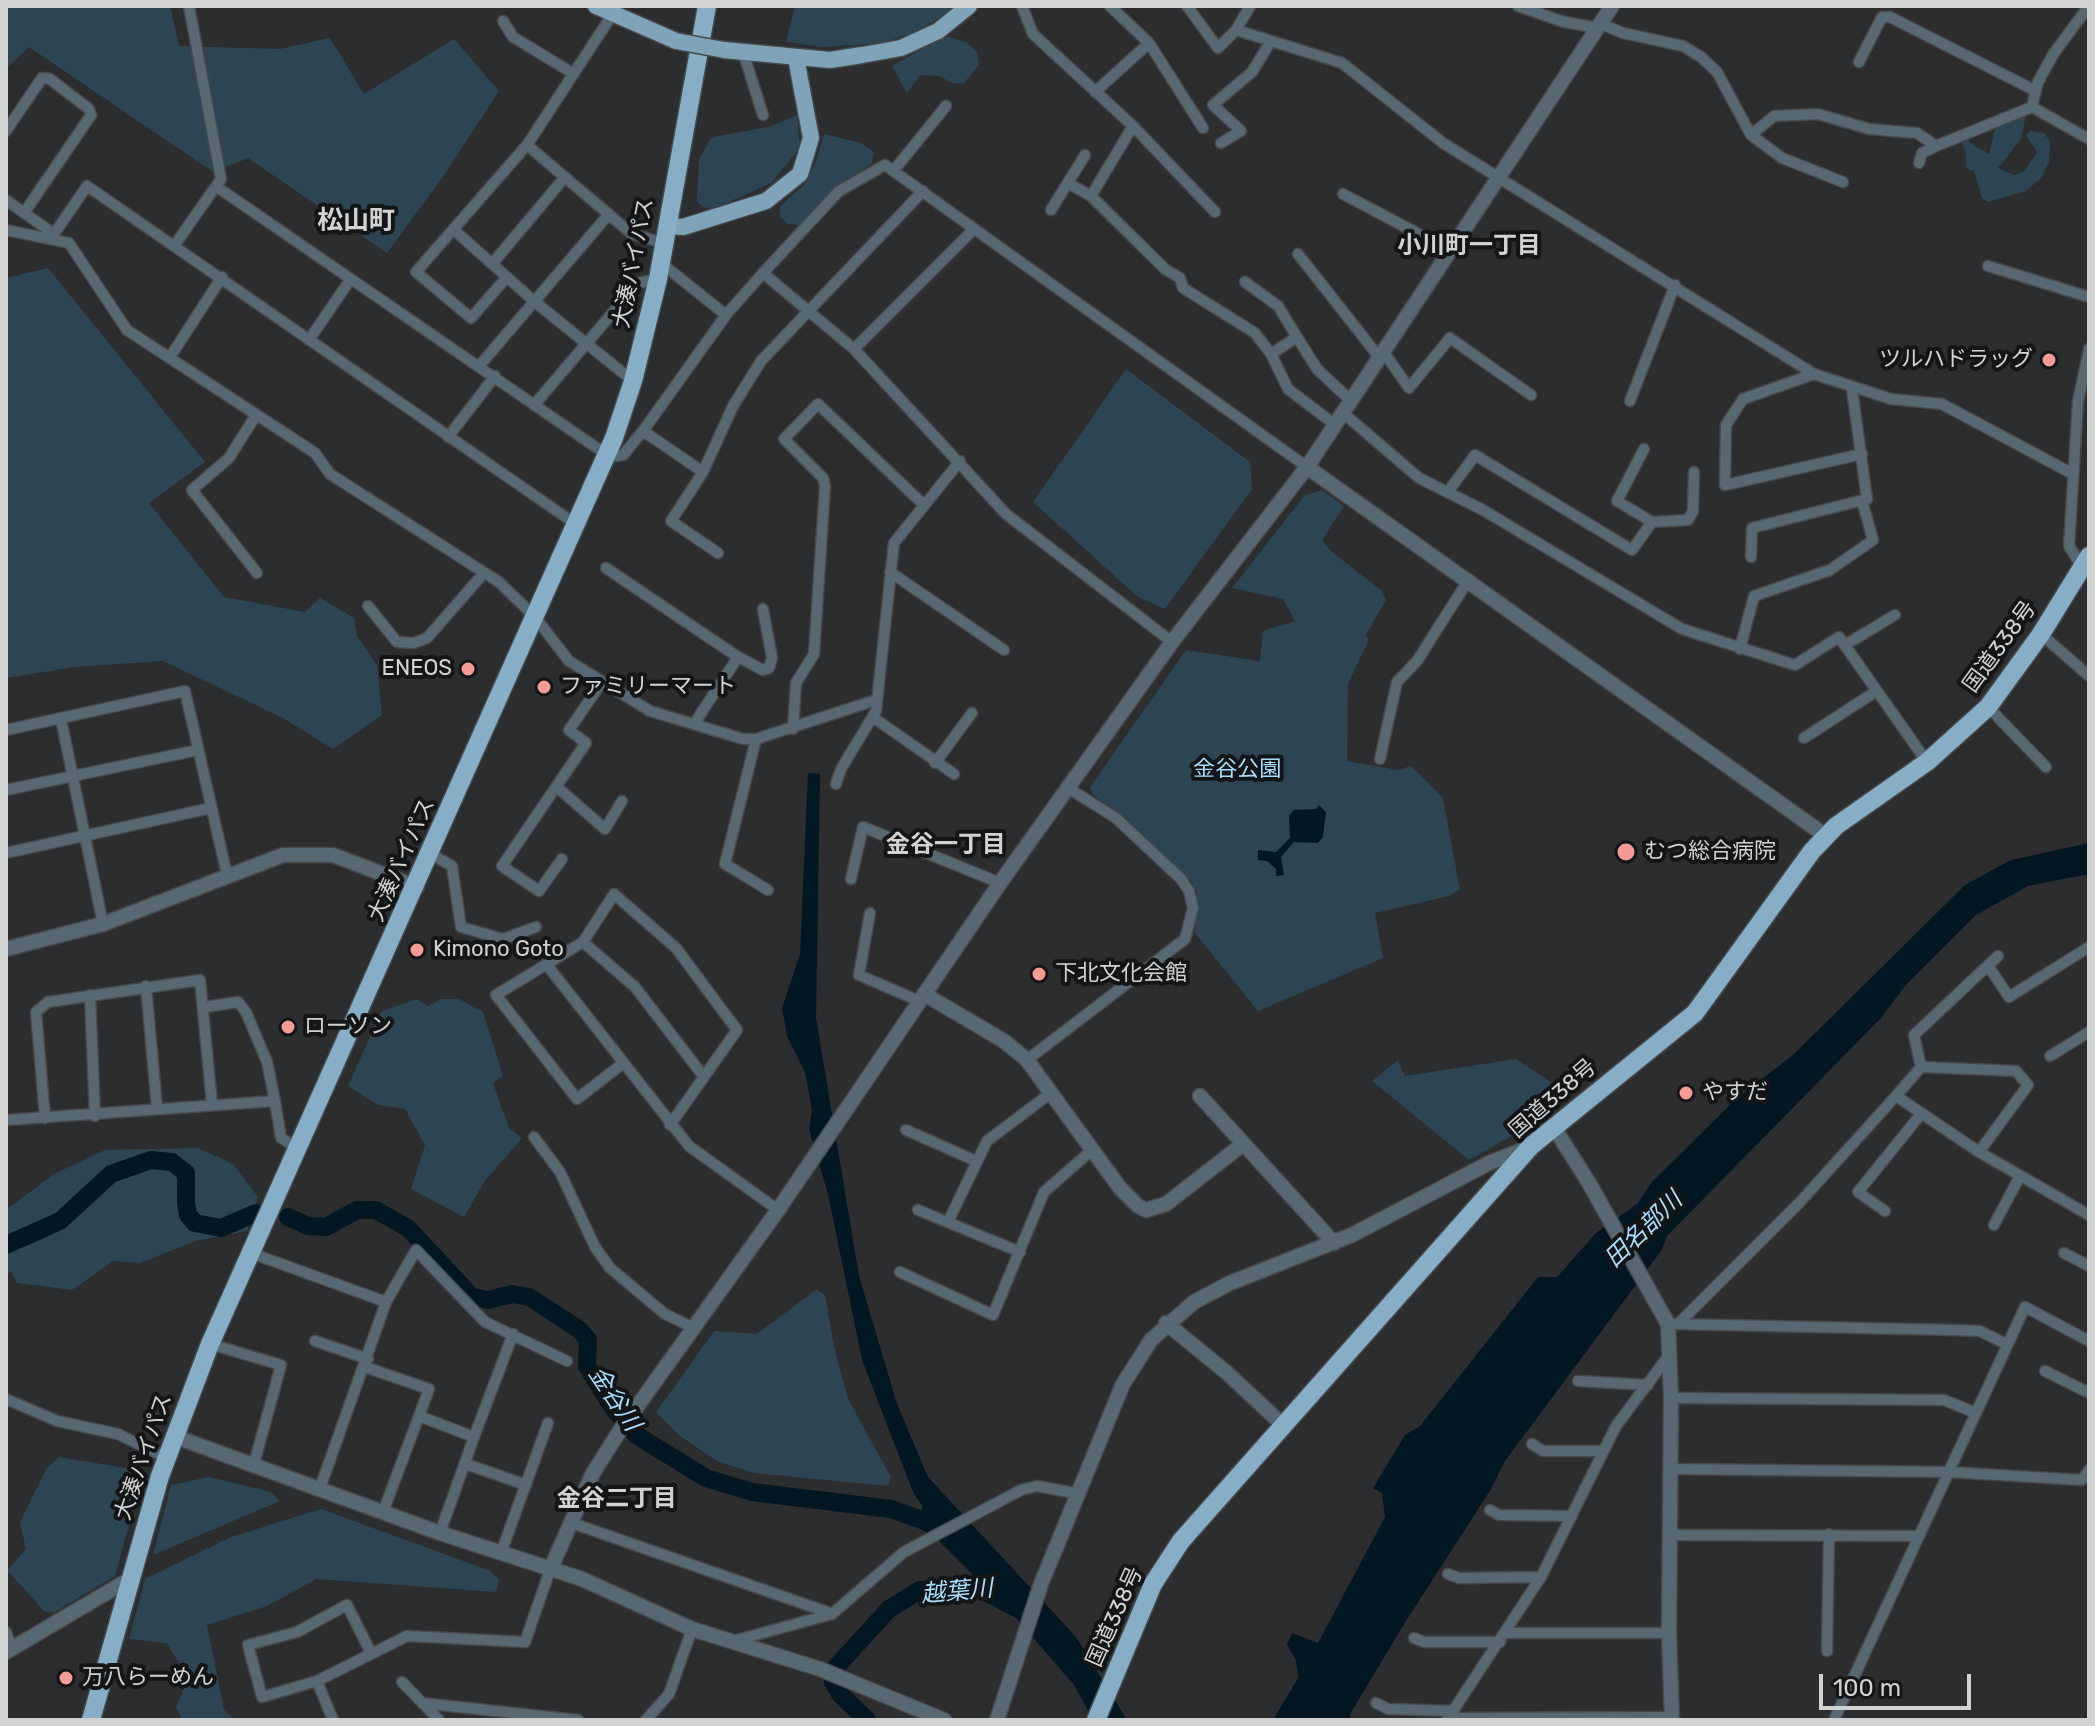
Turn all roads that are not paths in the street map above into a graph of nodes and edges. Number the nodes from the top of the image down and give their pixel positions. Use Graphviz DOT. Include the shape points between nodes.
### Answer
graph roads {
  1 [pos="189,6"];
  2 [pos="596,6"];
  3 [pos="707,6"];
  4 [pos="969,6"];
  5 [pos="1022,6"];
  6 [pos="1110,6"];
  7 [pos="1187,6"];
  8 [pos="1250,6"];
  9 [pos="1518,6"];
  10 [pos="1612,6"];
  11 [pos="2089,6"];
  12 [pos="612,15"];
  13 [pos="503,21"];
  14 [pos="1600,26"];
  15 [pos="1236,30"];
  16 [pos="1271,41"];
  17 [pos="1149,43"];
  18 [pos="743,52"];
  19 [pos="796,58"];
  20 [pos="1859,62"];
  21 [pos="574,74"];
  22 [pos="2036,91"];
  23 [pos="1095,92"];
  24 [pos="946,106"];
  25 [pos="2032,107"];
  26 [pos="763,115"];
  27 [pos="1133,126"];
  28 [pos="1203,128"];
  29 [pos="6,131"];
  30 [pos="1751,135"];
  31 [pos="2089,139"];
  32 [pos="1221,143"];
  33 [pos="527,145"];
  34 [pos="1936,146"];
  35 [pos="1085,155"];
  36 [pos="1919,163"];
  37 [pos="895,169"];
  38 [pos="565,177"];
  39 [pos="1499,177"];
  40 [pos="1843,182"];
  41 [pos="1068,183"];
  42 [pos="217,187"];
  43 [pos="923,191"];
  44 [pos="1343,194"];
  45 [pos="1091,196"];
  46 [pos="6,200"];
  47 [pos="1051,210"];
  48 [pos="1215,212"];
  49 [pos="24,213"];
  50 [pos="609,214"];
  51 [pos="974,229"];
  52 [pos="6,230"];
  53 [pos="454,230"];
  54 [pos="666,234"];
  55 [pos="174,246"];
  56 [pos="1451,251"];
  57 [pos="1298,254"];
  58 [pos="492,264"];
  59 [pos="1988,266"];
  60 [pos="660,271"];
  61 [pos="763,273"];
  62 [pos="222,277"];
  63 [pos="507,277"];
  64 [pos="350,280"];
  65 [pos="1245,282"];
  66 [pos="1675,285"];
  67 [pos="2089,297"];
  68 [pos="535,302"];
  69 [pos="807,310"];
  70 [pos="726,315"];
  71 [pos="1297,337"];
  72 [pos="309,340"];
  73 [pos="586,343"];
  74 [pos="854,349"];
  75 [pos="2089,349"];
  76 [pos="1271,354"];
  77 [pos="1381,354"];
  78 [pos="170,357"];
  79 [pos="480,365"];
  80 [pos="1814,374"];
  81 [pos="495,376"];
  82 [pos="633,381"];
  83 [pos="1852,389"];
  84 [pos="1531,395"];
  85 [pos="1630,401"];
  86 [pos="534,405"];
  87 [pos="1342,412"];
  88 [pos="256,415"];
  89 [pos="643,431"];
  90 [pos="448,437"];
  91 [pos="1644,449"];
  92 [pos="608,454"];
  93 [pos="1862,454"];
  94 [pos="960,461"];
  95 [pos="1307,467"];
  96 [pos="703,472"];
  97 [pos="1694,472"];
  98 [pos="2071,473"];
  99 [pos="1448,492"];
  100 [pos="1862,501"];
  101 [pos="924,505"];
  102 [pos="1652,522"];
  103 [pos="577,525"];
  104 [pos="718,553"];
  105 [pos="1751,557"];
  106 [pos="2086,562"];
  107 [pos="606,568"];
  108 [pos="890,572"];
  109 [pos="257,573"];
  110 [pos="483,574"];
  111 [pos="1469,579"];
  112 [pos="368,606"];
  113 [pos="763,609"];
  114 [pos="1895,615"];
  115 [pos="535,617"];
  116 [pos="2041,634"];
  117 [pos="1172,642"];
  118 [pos="1845,645"];
  119 [pos="1740,649"];
  120 [pos="1004,650"];
  121 [pos="738,657"];
  122 [pos="2089,676"];
  123 [pos="602,682"];
  124 [pos="1875,692"];
  125 [pos="876,700"];
  126 [pos="1988,707"];
  127 [pos="972,713"];
  128 [pos="874,718"];
  129 [pos="61,719"];
  130 [pos="694,724"];
  131 [pos="793,729"];
  132 [pos="6,730"];
  133 [pos="1804,738"];
  134 [pos="756,739"];
  135 [pos="198,750"];
  136 [pos="1380,759"];
  137 [pos="1927,762"];
  138 [pos="935,763"];
  139 [pos="2046,767"];
  140 [pos="954,774"];
  141 [pos="74,777"];
  142 [pos="836,784"];
  143 [pos="557,787"];
  144 [pos="1068,788"];
  145 [pos="6,790"];
  146 [pos="622,801"];
  147 [pos="211,808"];
  148 [pos="85,835"];
  149 [pos="1826,836"];
  150 [pos="6,853"];
  151 [pos="431,854"];
  152 [pos="562,859"];
  153 [pos="227,875"];
  154 [pos="851,879"];
  155 [pos="1000,883"];
  156 [pos="417,887"];
  157 [pos="768,890"];
  158 [pos="870,913"];
  159 [pos="103,924"];
  160 [pos="536,927"];
  161 [pos="583,942"];
  162 [pos="2089,947"];
  163 [pos="6,949"];
  164 [pos="1998,956"];
  165 [pos="547,965"];
  166 [pos="1989,967"];
  167 [pos="146,986"];
  168 [pos="90,995"];
  169 [pos="921,998"];
  170 [pos="205,1007"];
  171 [pos="2089,1032"];
  172 [pos="2050,1056"];
  173 [pos="1027,1060"];
  174 [pos="622,1064"];
  175 [pos="1921,1067"];
  176 [pos="704,1077"];
  177 [pos="1052,1092"];
  178 [pos="1200,1096"];
  179 [pos="1896,1096"];
  180 [pos="275,1101"];
  181 [pos="212,1104"];
  182 [pos="157,1108"];
  183 [pos="1921,1114"];
  184 [pos="95,1116"];
  185 [pos="45,1118"];
  186 [pos="6,1120"];
  187 [pos="670,1125"];
  188 [pos="1553,1126"];
  189 [pos="906,1130"];
  190 [pos="534,1137"];
  191 [pos="1243,1144"];
  192 [pos="1531,1146"];
  193 [pos="299,1149"];
  194 [pos="1092,1150"];
  195 [pos="1979,1152"];
  196 [pos="976,1161"];
  197 [pos="2020,1176"];
  198 [pos="778,1210"];
  199 [pos="918,1210"];
  200 [pos="1885,1211"];
  201 [pos="2089,1215"];
  202 [pos="948,1222"];
  203 [pos="1994,1225"];
  204 [pos="1334,1243"];
  205 [pos="1020,1252"];
  206 [pos="251,1253"];
  207 [pos="2064,1253"];
  208 [pos="2089,1266"];
  209 [pos="900,1272"];
  210 [pos="386,1302"];
  211 [pos="1166,1323"];
  212 [pos="1673,1324"];
  213 [pos="694,1328"];
  214 [pos="513,1334"];
  215 [pos="315,1341"];
  216 [pos="2089,1341"];
  217 [pos="210,1344"];
  218 [pos="2006,1344"];
  219 [pos="1667,1358"];
  220 [pos="567,1361"];
  221 [pos="367,1363"];
  222 [pos="2045,1371"];
  223 [pos="1578,1381"];
  224 [pos="1648,1385"];
  225 [pos="2089,1393"];
  226 [pos="1671,1398"];
  227 [pos="6,1399"];
  228 [pos="1976,1413"];
  229 [pos="419,1416"];
  230 [pos="548,1423"];
  231 [pos="1284,1426"];
  232 [pos="176,1437"];
  233 [pos="474,1437"];
  234 [pos="1532,1444"];
  235 [pos="1602,1451"];
  236 [pos="167,1458"];
  237 [pos="254,1464"];
  238 [pos="466,1464"];
  239 [pos="1669,1469"];
  240 [pos="2089,1470"];
  241 [pos="1949,1472"];
  242 [pos="526,1485"];
  243 [pos="320,1488"];
  244 [pos="1079,1494"];
  245 [pos="1490,1510"];
  246 [pos="383,1512"];
  247 [pos="1572,1516"];
  248 [pos="569,1522"];
  249 [pos="440,1533"];
  250 [pos="1829,1534"];
  251 [pos="1670,1535"];
  252 [pos="1918,1536"];
  253 [pos="501,1553"];
  254 [pos="550,1570"];
  255 [pos="1448,1574"];
  256 [pos="1541,1577"];
  257 [pos="130,1579"];
  258 [pos="832,1614"];
  259 [pos="692,1629"];
  260 [pos="6,1632"];
  261 [pos="1669,1633"];
  262 [pos="1414,1638"];
  263 [pos="1503,1638"];
  264 [pos="732,1641"];
  265 [pos="9,1651"];
  266 [pos="1827,1651"];
  267 [pos="371,1653"];
  268 [pos="317,1681"];
  269 [pos="402,1682"];
  270 [pos="422,1703"];
  271 [pos="1376,1703"];
  272 [pos="512,1716"];
  273 [pos="1450,1716"];
  274 [pos="1672,1718"];
  275 [pos="91,1720"];
  276 [pos="333,1720"];
  277 [pos="439,1720"];
  278 [pos="578,1720"];
  279 [pos="646,1720"];
  280 [pos="944,1720"];
  281 [pos="997,1720"];
  282 [pos="1096,1720"];
  283 [pos="1834,1720"];
  1 -- 42 [label="street" via="221,179"];
  2 -- 12 [label="main road"];
  3 -- 54 [label="highway, 大湊バイパス"];
  4 -- 19 [label="main road" via="938,31 901,48 830,60"];
  5 -- 23 [label="street" via="1033,34"];
  6 -- 17 [label="street"];
  7 -- 15 [label="street" via="1218,48"];
  8 -- 15 [label="street"];
  9 -- 14 [label="street" via="1564,22"];
  10 -- 14 [label="street"];
  11 -- 22 [label="street" via="2054,53"];
  12 -- 18 [label="main road, bridge" via="676,41"];
  12 -- 21 [label="street"];
  13 -- 21 [label="street" via="513,37"];
  14 -- 30 [label="street" via="1683,46 1701,57 1717,72"];
  14 -- 39 [label="street"];
  15 -- 16 [label="street"];
  16 -- 32 [label="street" via="1252,72 1213,105 1241,131"];
  16 -- 39 [label="street" via="1342,63 1443,143"];
  17 -- 23 [label="street"];
  17 -- 28 [label="street"];
  18 -- 19 [label="main road"];
  18 -- 26 [label="street"];
  19 -- 54 [label="main road" via="811,138 800,174 766,201"];
  20 -- 22 [label="street" via="1882,17 1890,17"];
  21 -- 33 [label="street"];
  22 -- 25 [label="street"];
  23 -- 27 [label="street"];
  24 -- 37 [label="street"];
  25 -- 31 [label="street"];
  25 -- 34 [label="street"];
  27 -- 45 [label="street"];
  27 -- 48 [label="street"];
  29 -- 49 [label="street" via="42,78 50,79 91,115"];
  30 -- 34 [label="street" via="1774,116 1818,114 1869,129 1917,133"];
  30 -- 40 [label="street" via="1782,158"];
  33 -- 38 [label="street"];
  33 -- 53 [label="street"];
  34 -- 36 [label="street" via="1922,153"];
  35 -- 41 [label="street"];
  37 -- 43 [label="street"];
  37 -- 61 [label="street" via="885,165 839,191"];
  38 -- 50 [label="street"];
  38 -- 58 [label="street"];
  39 -- 56 [label="street"];
  39 -- 66 [label="street"];
  41 -- 45 [label="street"];
  41 -- 47 [label="street"];
  42 -- 55 [label="street"];
  42 -- 64 [label="street"];
  43 -- 51 [label="street"];
  43 -- 69 [label="street"];
  44 -- 56 [label="street"];
  45 -- 76 [label="street" via="1180,278 1183,288 1255,333"];
  46 -- 49 [label="street"];
  49 -- 55 [label="street" via="54,234 87,186"];
  50 -- 54 [label="street" via="641,238"];
  50 -- 68 [label="street"];
  51 -- 74 [label="street"];
  51 -- 95 [label="street"];
  52 -- 78 [label="street" via="69,243 127,330"];
  53 -- 58 [label="street"];
  53 -- 63 [label="street" via="416,272 471,318"];
  54 -- 60 [label="highway, 大湊バイパス"];
  55 -- 62 [label="street"];
  56 -- 77 [label="street"];
  57 -- 77 [label="street"];
  58 -- 63 [label="street"];
  59 -- 67 [label="street"];
  60 -- 70 [label="street"];
  60 -- 73 [label="street" via="638,283"];
  60 -- 82 [label="highway, 大湊バイパス"];
  61 -- 69 [label="street"];
  61 -- 70 [label="street"];
  62 -- 72 [label="street"];
  62 -- 78 [label="street"];
  63 -- 68 [label="street"];
  64 -- 72 [label="street"];
  64 -- 79 [label="street"];
  65 -- 71 [label="street" via="1278,306"];
  66 -- 80 [label="street"];
  66 -- 85 [label="street"];
  68 -- 73 [label="street"];
  68 -- 79 [label="street"];
  69 -- 74 [label="street"];
  69 -- 96 [label="street" via="761,361"];
  70 -- 89 [label="street"];
  71 -- 76 [label="street"];
  71 -- 87 [label="street"];
  72 -- 90 [label="street"];
  73 -- 82 [label="street"];
  73 -- 86 [label="street"];
  74 -- 94 [label="street"];
  75 -- 98 [label="street"];
  76 -- 87 [label="street" via="1288,389"];
  77 -- 84 [label="street" via="1409,388 1450,338"];
  77 -- 87 [label="street"];
  78 -- 88 [label="street"];
  79 -- 81 [label="street"];
  80 -- 83 [label="street"];
  80 -- 93 [label="street" via="1743,399 1726,425 1725,485"];
  81 -- 86 [label="street"];
  81 -- 90 [label="street"];
  82 -- 92 [label="highway, 大湊バイパス"];
  83 -- 93 [label="street"];
  83 -- 98 [label="street" via="1942,404"];
  86 -- 92 [label="street"];
  87 -- 95 [label="street"];
  87 -- 99 [label="street" via="1419,478"];
  88 -- 109 [label="street" via="229,458 192,490"];
  88 -- 110 [label="street" via="315,453 330,474"];
  89 -- 92 [label="street" via="623,455"];
  89 -- 96 [label="street"];
  90 -- 103 [label="street"];
  91 -- 102 [label="street" via="1617,501"];
  92 -- 103 [label="highway, 大湊バイパス"];
  93 -- 100 [label="street" via="1867,499"];
  94 -- 101 [label="street"];
  94 -- 117 [label="street" via="1006,514"];
  95 -- 111 [label="street"];
  95 -- 117 [label="street"];
  96 -- 104 [label="street" via="671,521"];
  97 -- 102 [label="street" via="1688,520"];
  98 -- 106 [label="street" via="2069,546"];
  99 -- 102 [label="street" via="1475,455 1632,550"];
  99 -- 119 [label="street" via="1682,629"];
  100 -- 105 [label="street" via="1752,528"];
  100 -- 119 [label="street" via="1873,540 1830,570 1754,596"];
  101 -- 108 [label="street" via="894,543"];
  101 -- 131 [label="street" via="818,404 784,439 825,486 814,654 796,683"];
  103 -- 115 [label="highway, 大湊バイパス"];
  106 -- 116 [label="highway, 国道338号"];
  107 -- 121 [label="street"];
  108 -- 120 [label="street"];
  108 -- 125 [label="street"];
  110 -- 112 [label="street" via="427,638 414,643 397,642"];
  110 -- 115 [label="street"];
  111 -- 136 [label="street" via="1417,661 1397,682"];
  111 -- 149 [label="street"];
  113 -- 121 [label="street" via="769,668"];
  114 -- 118 [label="street"];
  115 -- 123 [label="street" via="569,661"];
  115 -- 151 [label="highway, 大湊バイパス"];
  116 -- 122 [label="street"];
  116 -- 126 [label="highway, 国道338号"];
  117 -- 144 [label="street"];
  118 -- 119 [label="street" via="1839,637 1795,665"];
  118 -- 124 [label="street"];
  121 -- 130 [label="street"];
  123 -- 130 [label="street" via="650,711"];
  123 -- 143 [label="street" via="569,730 586,743"];
  124 -- 133 [label="street"];
  124 -- 137 [label="street"];
  125 -- 128 [label="street"];
  125 -- 131 [label="street"];
  126 -- 137 [label="highway, 国道338号"];
  126 -- 139 [label="street"];
  127 -- 138 [label="street"];
  128 -- 138 [label="street"];
  128 -- 142 [label="street"];
  129 -- 132 [label="street"];
  129 -- 135 [label="street" via="185,691"];
  129 -- 141 [label="street"];
  130 -- 134 [label="street"];
  131 -- 134 [label="street"];
  134 -- 157 [label="street" via="725,864"];
  135 -- 141 [label="street"];
  135 -- 147 [label="street"];
  137 -- 149 [label="highway, 国道338号"];
  138 -- 140 [label="street"];
  141 -- 145 [label="street"];
  141 -- 148 [label="street"];
  143 -- 146 [label="street" via="605,829"];
  143 -- 152 [label="street" via="502,866 539,891"];
  144 -- 155 [label="street"];
  144 -- 173 [label="street" via="1116,818 1171,870 1186,885 1193,908 1185,939"];
  147 -- 148 [label="street"];
  147 -- 153 [label="street"];
  148 -- 150 [label="street"];
  148 -- 159 [label="street"];
  149 -- 188 [label="highway, 国道338号" via="1695,1013"];
  151 -- 156 [label="highway, 大湊バイパス"];
  151 -- 160 [label="street" via="452,866 461,927 503,939"];
  153 -- 156 [label="street" via="283,855 307,853 354,860"];
  153 -- 159 [label="street"];
  154 -- 155 [label="street" via="863,827"];
  155 -- 169 [label="street"];
  156 -- 193 [label="highway, 大湊バイパス"];
  158 -- 169 [label="street" via="859,975"];
  159 -- 163 [label="street"];
  161 -- 165 [label="street"];
  161 -- 176 [label="street" via="635,987"];
  161 -- 176 [label="street" via="614,894 676,948 737,1030"];
  162 -- 166 [label="street" via="2009,997"];
  164 -- 166 [label="street"];
  165 -- 174 [label="street"];
  165 -- 174 [label="street" via="496,995 577,1099"];
  166 -- 175 [label="street" via="1914,1035"];
  167 -- 168 [label="street"];
  167 -- 170 [label="street" via="200,980"];
  167 -- 182 [label="street"];
  168 -- 184 [label="street"];
  168 -- 185 [label="street" via="48,1002 36,1012"];
  169 -- 173 [label="street" via="1004,1041"];
  169 -- 198 [label="street"];
  170 -- 180 [label="street" via="238,1002 246,1012 267,1062"];
  170 -- 181 [label="street"];
  171 -- 172 [label="street"];
  173 -- 177 [label="street"];
  174 -- 187 [label="street"];
  175 -- 179 [label="street"];
  175 -- 195 [label="street" via="2016,1071 2028,1085"];
  176 -- 187 [label="street"];
  177 -- 194 [label="street"];
  177 -- 196 [label="street" via="987,1141"];
  178 -- 191 [label="street"];
  179 -- 183 [label="street"];
  179 -- 212 [label="street" via="1800,1202"];
  180 -- 181 [label="street"];
  180 -- 193 [label="street" via="281,1138"];
  181 -- 182 [label="street"];
  182 -- 184 [label="street"];
  183 -- 195 [label="street"];
  183 -- 200 [label="street" via="1858,1192"];
  184 -- 185 [label="street"];
  185 -- 186 [label="street"];
  187 -- 198 [label="street" via="689,1146"];
  188 -- 192 [label="highway, 国道338号"];
  188 -- 212 [label="street"];
  189 -- 196 [label="street"];
  190 -- 213 [label="street" via="560,1172 610,1268 665,1314"];
  191 -- 194 [label="street" via="1166,1204 1146,1210 1129,1199"];
  191 -- 204 [label="street"];
  192 -- 204 [label="street"];
  192 -- 231 [label="highway, 国道338号"];
  193 -- 206 [label="highway, 大湊バイパス"];
  194 -- 205 [label="street" via="1049,1185"];
  195 -- 197 [label="street"];
  196 -- 202 [label="street"];
  197 -- 201 [label="street"];
  197 -- 203 [label="street"];
  198 -- 213 [label="street"];
  199 -- 202 [label="street"];
  202 -- 205 [label="street"];
  204 -- 211 [label="street" via="1230,1283"];
  205 -- 209 [label="street" via="993,1315"];
  206 -- 210 [label="street"];
  206 -- 217 [label="highway, 大湊バイパス"];
  207 -- 208 [label="street"];
  210 -- 214 [label="street" via="416,1250 485,1322"];
  210 -- 221 [label="street"];
  211 -- 231 [label="street"];
  211 -- 244 [label="street" via="1123,1384"];
  212 -- 218 [label="street" via="1980,1331"];
  212 -- 219 [label="street"];
  213 -- 248 [label="street" via="621,1429"];
  214 -- 220 [label="street"];
  214 -- 233 [label="street"];
  215 -- 221 [label="street"];
  216 -- 218 [label="street" via="2025,1307"];
  217 -- 232 [label="highway, 大湊バイパス"];
  217 -- 237 [label="street" via="281,1365"];
  218 -- 228 [label="street"];
  219 -- 224 [label="street"];
  219 -- 226 [label="street"];
  221 -- 229 [label="street" via="429,1389"];
  221 -- 243 [label="street"];
  222 -- 225 [label="street"];
  223 -- 224 [label="street"];
  224 -- 235 [label="street"];
  226 -- 228 [label="street" via="1944,1400"];
  226 -- 239 [label="street"];
  227 -- 236 [label="street" via="57,1421 118,1434"];
  228 -- 241 [label="street"];
  229 -- 233 [label="street"];
  229 -- 246 [label="street"];
  230 -- 242 [label="street"];
  231 -- 282 [label="highway, 国道338号" via="1181,1541 1153,1584"];
  232 -- 236 [label="highway, 大湊バイパス"];
  232 -- 237 [label="street"];
  233 -- 238 [label="street"];
  234 -- 235 [label="street" via="1543,1451"];
  235 -- 247 [label="street"];
  236 -- 257 [label="highway, 大湊バイパス"];
  237 -- 243 [label="street"];
  238 -- 242 [label="street"];
  238 -- 249 [label="street"];
  239 -- 241 [label="street"];
  239 -- 251 [label="street"];
  240 -- 241 [label="street" via="2082,1480"];
  241 -- 252 [label="street"];
  242 -- 253 [label="street"];
  243 -- 246 [label="street"];
  244 -- 258 [label="street" via="1037,1486 1021,1490 889,1563"];
  244 -- 281 [label="street" via="1041,1584"];
  245 -- 247 [label="street" via="1499,1515"];
  246 -- 249 [label="street"];
  247 -- 256 [label="street"];
  248 -- 254 [label="street"];
  248 -- 258 [label="street"];
  249 -- 253 [label="street"];
  250 -- 251 [label="street"];
  250 -- 252 [label="street"];
  250 -- 266 [label="street"];
  251 -- 261 [label="street"];
  252 -- 283 [label="street"];
  253 -- 254 [label="street"];
  254 -- 259 [label="street"];
  254 -- 267 [label="street" via="525,1642 407,1636"];
  255 -- 256 [label="street"];
  256 -- 263 [label="street"];
  257 -- 265 [label="street"];
  257 -- 275 [label="highway, 大湊バイパス"];
  258 -- 264 [label="street"];
  259 -- 264 [label="street"];
  259 -- 279 [label="street" via="669,1694"];
  260 -- 265 [label="street"];
  261 -- 263 [label="street"];
  261 -- 274 [label="street"];
  262 -- 263 [label="street"];
  263 -- 273 [label="street"];
  264 -- 280 [label="street" via="820,1669"];
  267 -- 268 [label="street"];
  267 -- 268 [label="street" via="347,1605 297,1632 248,1645 262,1697"];
  268 -- 276 [label="street"];
  269 -- 270 [label="street"];
  270 -- 272 [label="street"];
  270 -- 277 [label="street"];
  271 -- 273 [label="street"];
  272 -- 278 [label="street"];
  273 -- 274 [label="street"];
}
